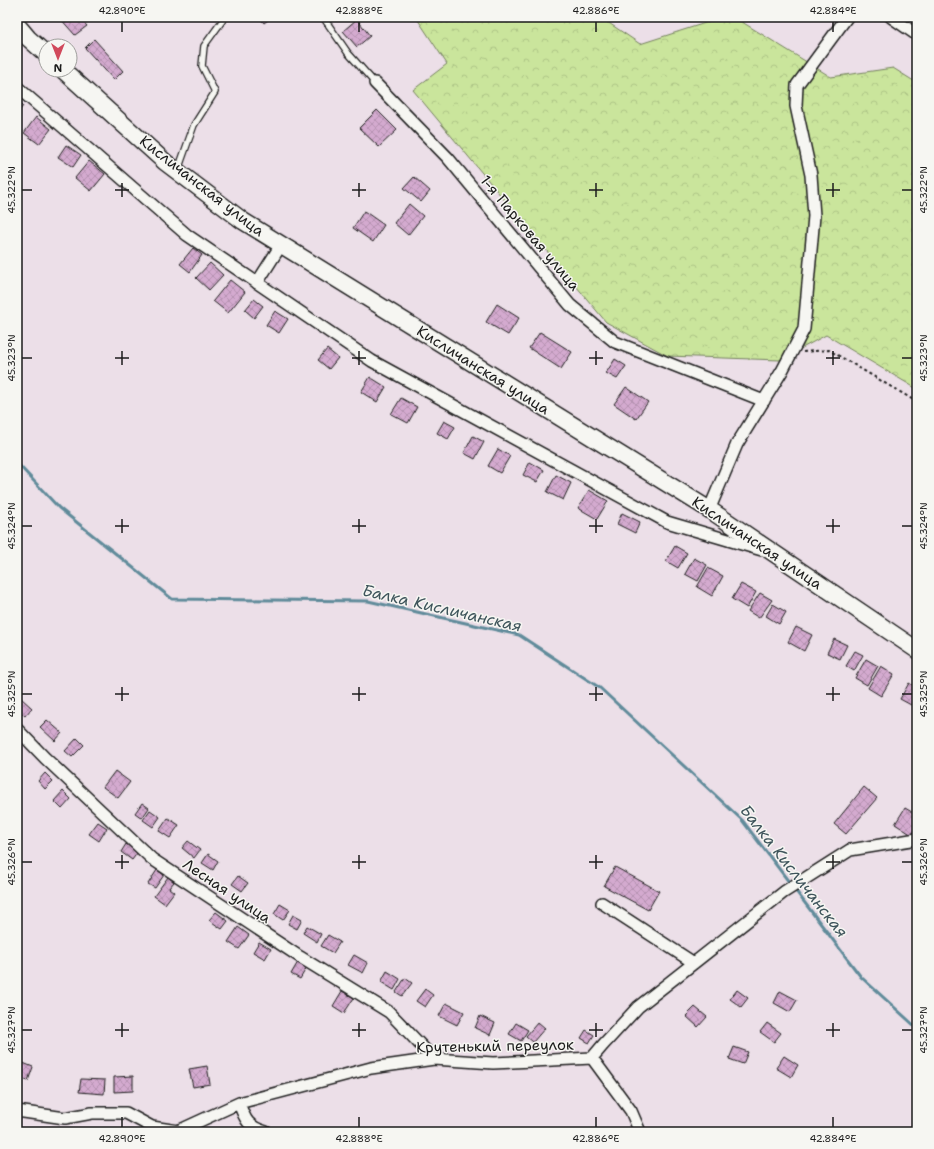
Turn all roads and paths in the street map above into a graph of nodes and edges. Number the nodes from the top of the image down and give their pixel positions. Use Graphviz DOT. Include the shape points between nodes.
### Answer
graph roads {
  1 [pos="224,17"];
  2 [pos="323,17"];
  3 [pos="848,17"];
  4 [pos="891,17"];
  5 [pos="17,25"];
  6 [pos="917,35"];
  7 [pos="38,47"];
  8 [pos="72,78"];
  9 [pos="375,83"];
  10 [pos="17,87"];
  11 [pos="177,171"];
  12 [pos="281,245"];
  13 [pos="257,283"];
  14 [pos="792,353"];
  15 [pos="764,401"];
  16 [pos="917,402"];
  17 [pos="709,510"];
  18 [pos="772,553"];
  19 [pos="917,650"];
  20 [pos="17,729"];
  21 [pos="917,839"];
  22 [pos="893,843"];
  23 [pos="917,846"];
  24 [pos="602,903"];
  25 [pos="694,963"];
  26 [pos="592,1058"];
  27 [pos="434,1059"];
  28 [pos="238,1103"];
  29 [pos="17,1111"];
  30 [pos="266,1132"];
  31 [pos="640,1132"];
  1 -- 11 [label="lane" via="204,46 202,66 215,92 194,125"];
  2 -- 9 [label="lane, 1-я Парковая улица" via="348,53"];
  3 -- 14 [label="street" via="797,85 796,106 810,175 814,216 804,329"];
  4 -- 6 [label="street"];
  5 -- 7 [label="street"];
  8 -- 11 [label="street, Кисличанская улица"];
  9 -- 15 [label="street, 1-я Парковая улица" via="448,158 570,305 615,342"];
  10 -- 13 [label="street" via="187,235"];
  11 -- 12 [label="street, Кисличанская улица" via="243,222"];
  12 -- 13 [label="street"];
  12 -- 17 [label="street, Кисличанская улица"];
  13 -- 18 [label="street" via="372,361 667,522"];
  14 -- 15 [label="street"];
  14 -- 16 [label="path" via="828,350"];
  15 -- 17 [label="street" via="736,444"];
  17 -- 18 [label="street, Кисличанская улица"];
  18 -- 19 [label="street, Кисличанская улица"];
  20 -- 27 [label="street, Лесная улица" via="152,859 300,957 389,1012"];
  21 -- 22 [label="street"];
  22 -- 23 [label="street"];
  22 -- 25 [label="street, Крутенький переулок" via="850,850 784,892"];
  24 -- 25 [label="street"];
  25 -- 26 [label="street, Крутенький переулок" via="638,1007"];
  26 -- 27 [label="street, Крутенький переулок" via="493,1063"];
  26 -- 31 [label="street" via="631,1111"];
  27 -- 28 [label="street, Крутенький переулок" via="371,1068"];
  28 -- 29 [label="street, Крутенький переулок" via="178,1131 152,1127 126,1113 92,1113 65,1118"];
  28 -- 30 [label="street" via="244,1118 257,1129"];
}
